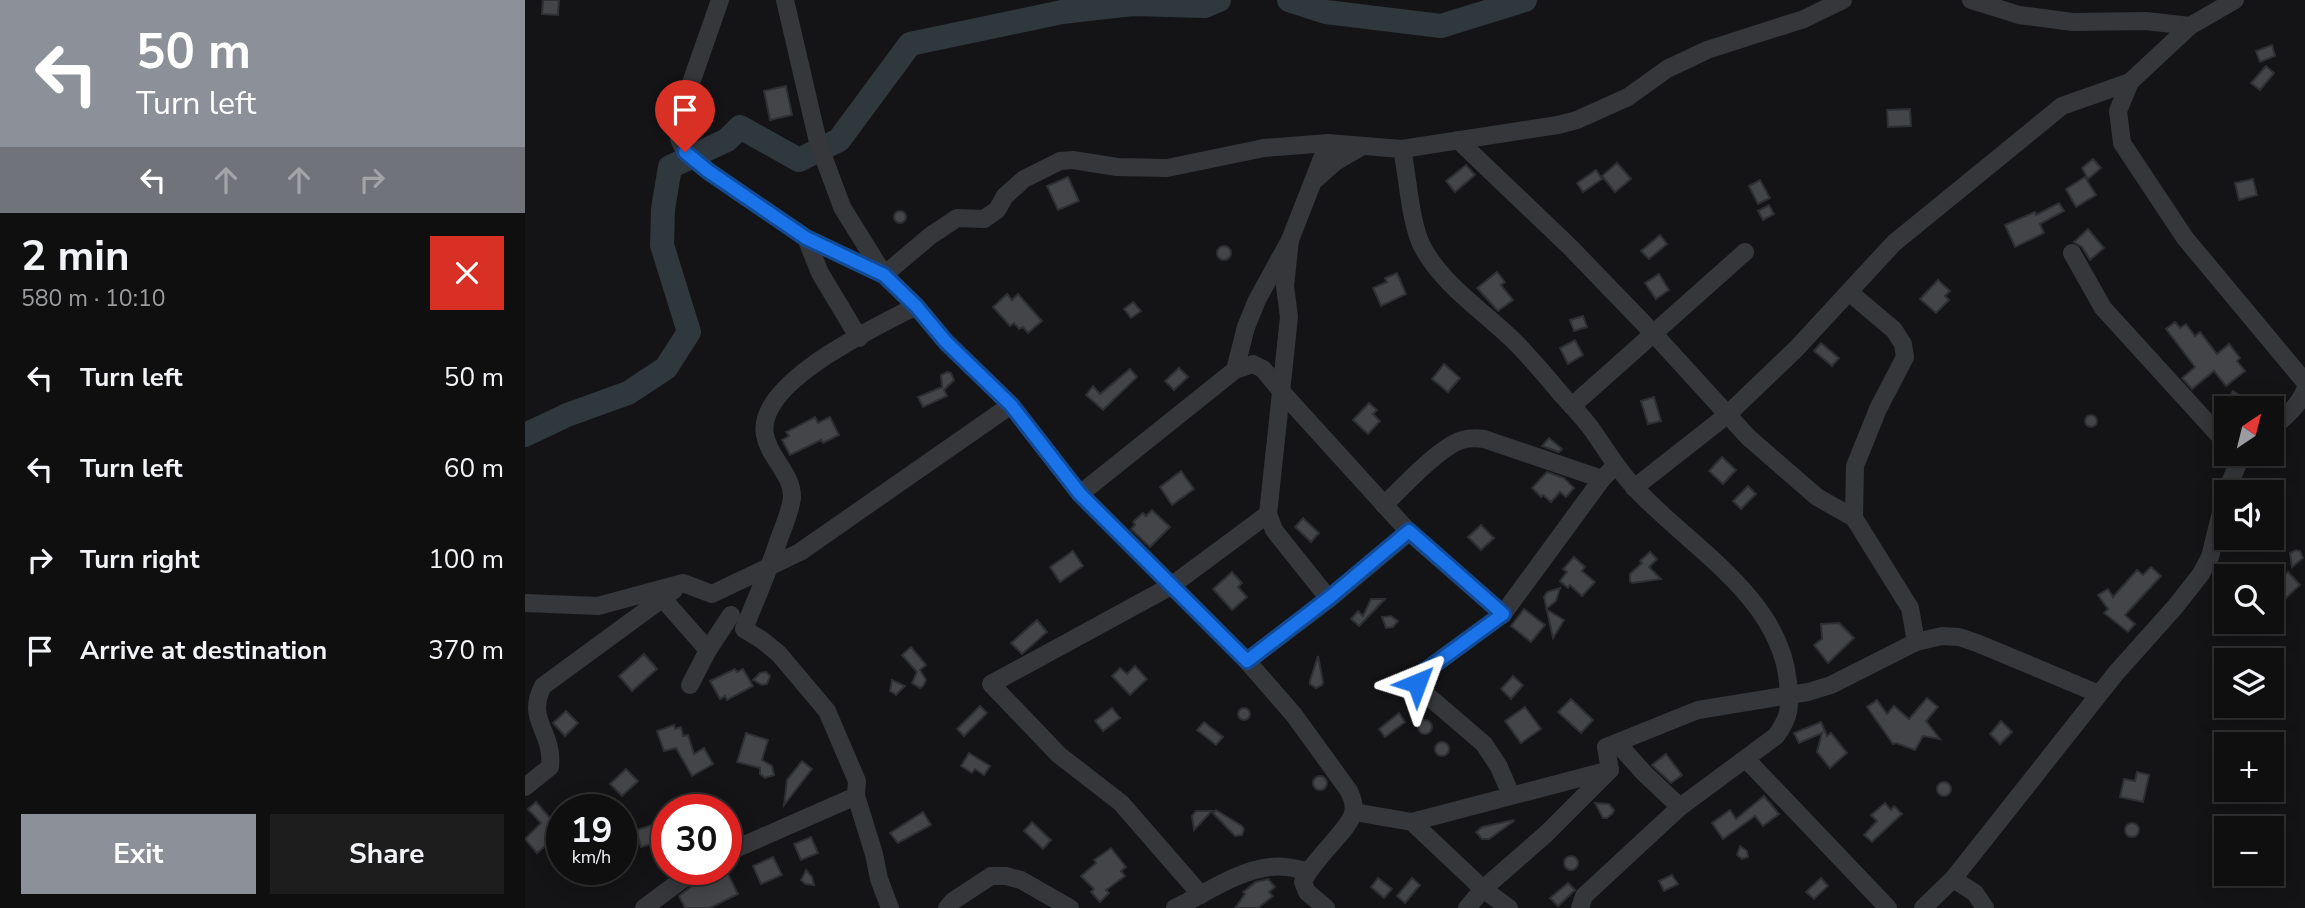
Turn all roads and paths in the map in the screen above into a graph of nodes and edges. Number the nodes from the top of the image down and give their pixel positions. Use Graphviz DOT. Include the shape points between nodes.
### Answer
graph roads {
  1 [pos="720,0"];
  2 [pos="785,0"];
  3 [pos="1843,0"];
  4 [pos="1971,0"];
  5 [pos="2235,0"];
  6 [pos="2190,26"];
  7 [pos="2130,82"];
  8 [pos="1458,140"];
  9 [pos="1328,143"];
  10 [pos="1361,147"];
  11 [pos="1402,149"];
  12 [pos="1313,181"];
  13 [pos="806,238"];
  14 [pos="1290,240"];
  15 [pos="1745,252"];
  16 [pos="2072,253"];
  17 [pos="884,275"];
  18 [pos="1849,292"];
  19 [pos="916,306"];
  20 [pos="1654,334"];
  21 [pos="859,338"];
  22 [pos="1235,370"];
  23 [pos="2305,382"];
  24 [pos="2305,390"];
  25 [pos="1280,391"];
  26 [pos="1011,405"];
  27 [pos="1572,406"];
  28 [pos="1727,415"];
  29 [pos="2284,418"];
  30 [pos="2214,430"];
  31 [pos="1609,472"];
  32 [pos="1634,488"];
  33 [pos="1080,494"];
  34 [pos="1384,505"];
  35 [pos="1268,514"];
  36 [pos="1854,518"];
  37 [pos="1409,531"];
  38 [pos="2214,541"];
  39 [pos="769,568"];
  40 [pos="683,583"];
  41 [pos="1171,586"];
  42 [pos="712,594"];
  43 [pos="1329,598"];
  44 [pos="663,599"];
  45 [pos="525,603"];
  46 [pos="1503,614"];
  47 [pos="731,615"];
  48 [pos="744,629"];
  49 [pos="1916,642"];
  50 [pos="708,650"];
  51 [pos="1247,661"];
  52 [pos="689,685"];
  53 [pos="2099,694"];
  54 [pos="1789,695"];
  55 [pos="1618,744"];
  56 [pos="1746,759"];
  57 [pos="1610,770"];
  58 [pos="525,787"];
  59 [pos="1511,794"];
  60 [pos="856,796"];
  61 [pos="1680,807"];
  62 [pos="1354,812"];
  63 [pos="1412,822"];
  64 [pos="742,846"];
  65 [pos="1307,871"];
  66 [pos="1954,879"];
  67 [pos="675,885"];
  68 [pos="1483,889"];
  69 [pos="1201,895"];
  70 [pos="644,908"];
  71 [pos="890,908"];
  72 [pos="947,908"];
  73 [pos="1070,908"];
  74 [pos="1175,908"];
  75 [pos="1326,908"];
  76 [pos="1467,908"];
  77 [pos="1509,908"];
  78 [pos="1580,908"];
  79 [pos="1888,908"];
  80 [pos="1923,908"];
  81 [pos="1985,908"];
  1 -- 13 [label="street" via="678,120 679,139 685,152 708,171"];
  2 -- 17 [label="street" via="818,142 842,207"];
  3 -- 8 [label="street" via="1804,19 1707,50 1667,69 1628,97 1577,120"];
  4 -- 6 [label="street" via="2019,15 2074,22"];
  5 -- 6 [label="street"];
  6 -- 7 [label="street"];
  7 -- 18 [label="street" via="2062,106 1894,243"];
  7 -- 23 [label="street" via="2118,111 2122,143 2185,238"];
  8 -- 11 [label="street"];
  8 -- 20 [label="street"];
  9 -- 10 [label="street"];
  9 -- 12 [label="street"];
  9 -- 17 [label="street" via="1263,148 1167,168 1060,161 1024,179 984,219 957,218"];
  10 -- 11 [label="street"];
  10 -- 12 [label="street"];
  11 -- 27 [label="street" via="1414,221 1424,249 1447,279 1519,346"];
  12 -- 14 [label="street"];
  13 -- 17 [label="street"];
  13 -- 21 [label="street" via="820,273"];
  14 -- 22 [label="street" via="1257,300"];
  14 -- 25 [label="street" via="1285,286 1289,317"];
  15 -- 20 [label="street"];
  16 -- 30 [label="street" via="2103,308"];
  17 -- 19 [label="street"];
  18 -- 28 [label="street"];
  18 -- 36 [label="street" via="1894,330 1905,357 1866,435 1856,466"];
  19 -- 21 [label="street"];
  19 -- 26 [label="street"];
  20 -- 27 [label="street"];
  20 -- 28 [label="street"];
  21 -- 39 [label="street" via="834,350 782,390 770,408 765,437 792,497"];
  22 -- 25 [label="street" via="1253,364 1263,369"];
  22 -- 33 [label="street"];
  24 -- 29 [label="street"];
  25 -- 34 [label="street"];
  25 -- 35 [label="street"];
  26 -- 33 [label="street"];
  26 -- 39 [label="street" via="857,514"];
  27 -- 31 [label="street" via="1592,429"];
  28 -- 32 [label="street"];
  28 -- 36 [label="street" via="1786,472"];
  31 -- 32 [label="street"];
  31 -- 34 [label="street" via="1469,438 1440,454"];
  31 -- 46 [label="street"];
  32 -- 54 [label="street" via="1741,588 1763,616 1781,648"];
  33 -- 41 [label="street"];
  34 -- 37 [label="street"];
  35 -- 41 [label="street"];
  35 -- 43 [label="street" via="1274,530"];
  36 -- 49 [label="street" via="1910,608"];
  37 -- 43 [label="street"];
  37 -- 46 [label="street"];
  38 -- 53 [label="street" via="2201,574"];
  39 -- 42 [label="street"];
  39 -- 48 [label="street"];
  40 -- 42 [label="street"];
  40 -- 44 [label="street"];
  40 -- 45 [label="street" via="598,606"];
  41 -- 51 [label="street"];
  41 -- 69 [label="street" via="991,684 1059,755 1121,803"];
  42 -- 47 [label="street"];
  43 -- 51 [label="street"];
  44 -- 50 [label="street"];
  44 -- 58 [label="street" via="533,697 535,722 552,755 550,767"];
  46 -- 59 [label="street" via="1421,674 1417,683 1484,744"];
  47 -- 48 [label="street"];
  47 -- 50 [label="street"];
  48 -- 60 [label="street" via="779,654 827,711 857,782"];
  49 -- 53 [label="street" via="1959,637"];
  49 -- 54 [label="street" via="1832,685"];
  50 -- 52 [label="street"];
  51 -- 62 [label="street" via="1294,715 1349,791"];
  53 -- 66 [label="street"];
  54 -- 55 [label="street" via="1697,710"];
  54 -- 56 [label="street" via="1787,720 1776,736"];
  55 -- 57 [label="street" via="1606,747"];
  55 -- 61 [label="street"];
  56 -- 61 [label="street"];
  56 -- 79 [label="street"];
  57 -- 59 [label="street"];
  57 -- 68 [label="street"];
  59 -- 63 [label="street"];
  60 -- 64 [label="street"];
  60 -- 71 [label="street"];
  61 -- 78 [label="street" via="1584,896"];
  62 -- 63 [label="street"];
  62 -- 65 [label="street"];
  63 -- 68 [label="street"];
  65 -- 69 [label="street" via="1269,867"];
  65 -- 75 [label="street" via="1303,882 1307,892"];
  66 -- 80 [label="street"];
  66 -- 81 [label="street" via="1975,893"];
  67 -- 70 [label="street"];
  68 -- 76 [label="street"];
  68 -- 77 [label="street"];
  69 -- 74 [label="street"];
  72 -- 73 [label="street" via="991,876 1006,876"];
}
